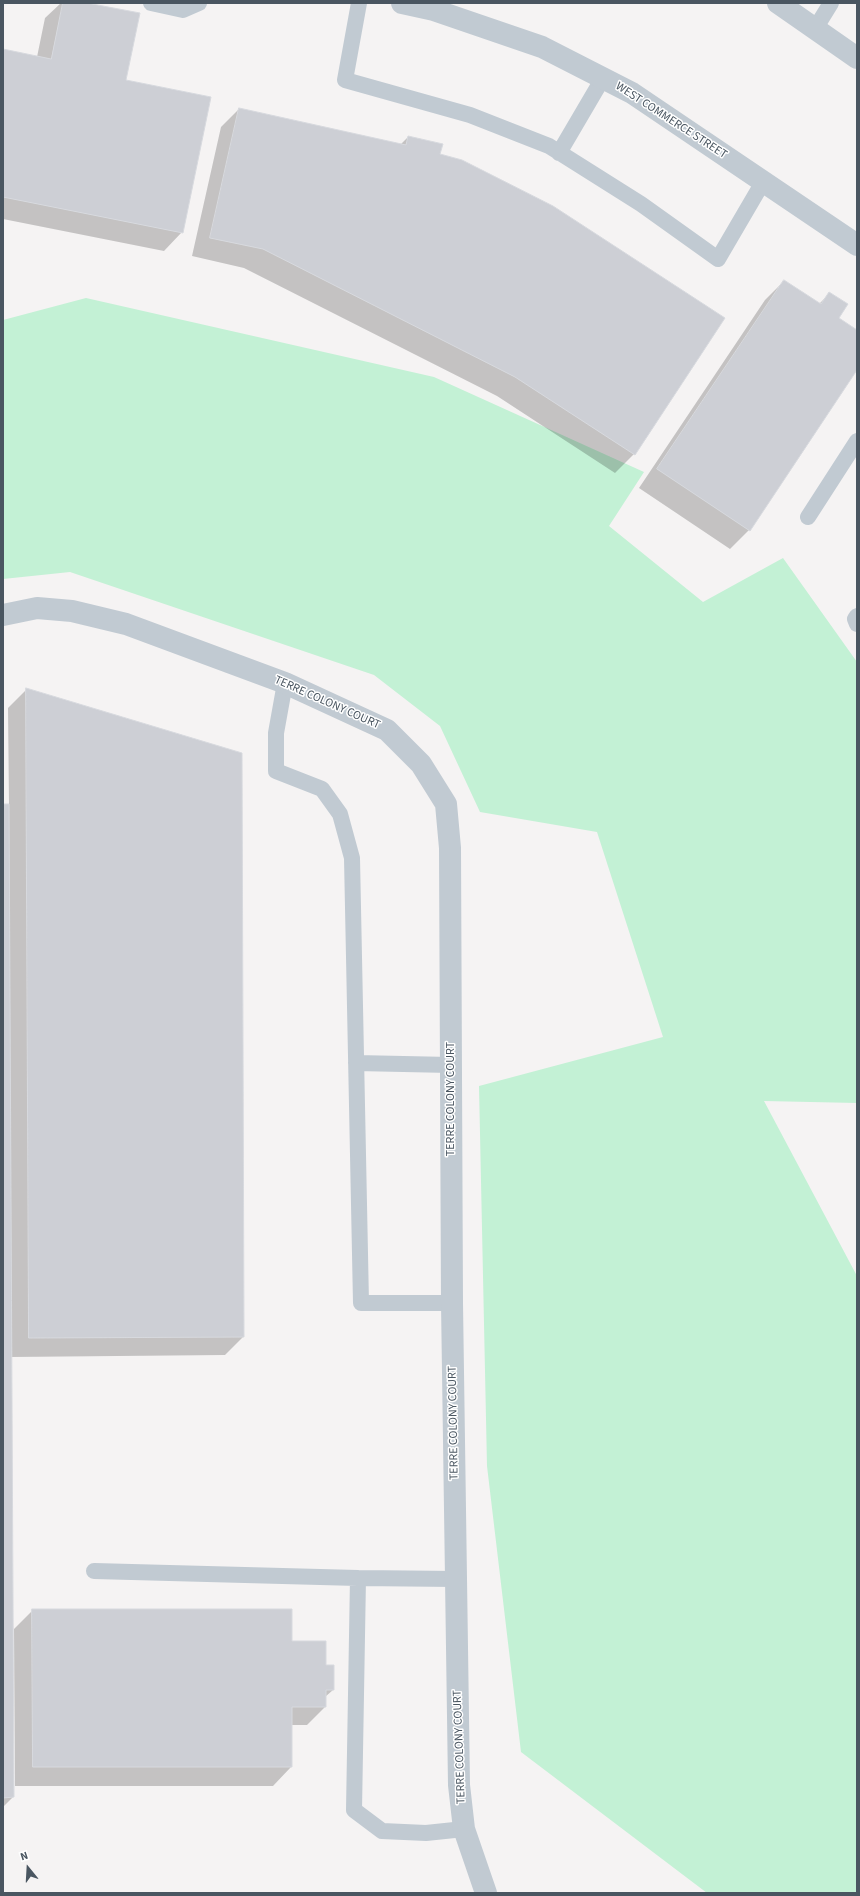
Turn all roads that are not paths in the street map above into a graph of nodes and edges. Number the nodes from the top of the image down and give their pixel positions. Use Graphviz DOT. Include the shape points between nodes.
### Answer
graph roads {
  1 [pos="151,3"];
  2 [pos="199,3"];
  3 [pos="359,3"];
  4 [pos="402,3"];
  5 [pos="778,3"];
  6 [pos="831,3"];
  7 [pos="815,29"];
  8 [pos="857,58"];
  9 [pos="602,78"];
  10 [pos="559,153"];
  11 [pos="763,182"];
  12 [pos="857,246"];
  13 [pos="857,441"];
  14 [pos="808,517"];
  15 [pos="3,615"];
  16 [pos="857,616"];
  17 [pos="857,624"];
  18 [pos="285,683"];
  19 [pos="356,1063"];
  20 [pos="451,1065"];
  21 [pos="452,1303"];
  22 [pos="94,1571"];
  23 [pos="358,1578"];
  24 [pos="456,1579"];
  25 [pos="464,1829"];
  26 [pos="486,1893"];
  1 -- 2 [label="lane" via="183,10"];
  3 -- 10 [label="lane" via="345,80 470,115 549,146"];
  4 -- 9 [label="street, WEST COMMERCE STREET" via="434,10 542,47"];
  5 -- 7 [label="street"];
  6 -- 7 [label="lane"];
  7 -- 8 [label="street"];
  9 -- 10 [label="lane"];
  9 -- 11 [label="street, WEST COMMERCE STREET" via="632,93"];
  10 -- 11 [label="lane" via="641,204 718,258"];
  11 -- 12 [label="street, WEST COMMERCE STREET"];
  13 -- 14 [label="lane"];
  15 -- 18 [label="street, TERRE COLONY COURT" via="37,608 80,612 126,624"];
  16 -- 17 [label="lane"];
  18 -- 19 [label="lane" via="276,733 276,771 322,789 340,814 352,858"];
  18 -- 20 [label="street, TERRE COLONY COURT" via="387,730 421,764 446,804 450,848"];
  19 -- 20 [label="lane"];
  19 -- 21 [label="lane" via="361,1303"];
  20 -- 21 [label="street, TERRE COLONY COURT"];
  21 -- 24 [label="street, TERRE COLONY COURT"];
  22 -- 23 [label="lane"];
  23 -- 24 [label="lane"];
  23 -- 25 [label="lane" via="354,1810 382,1831 426,1832"];
  24 -- 25 [label="street, TERRE COLONY COURT" via="460,1785"];
  25 -- 26 [label="street, TERRE COLONY COURT"];
}
